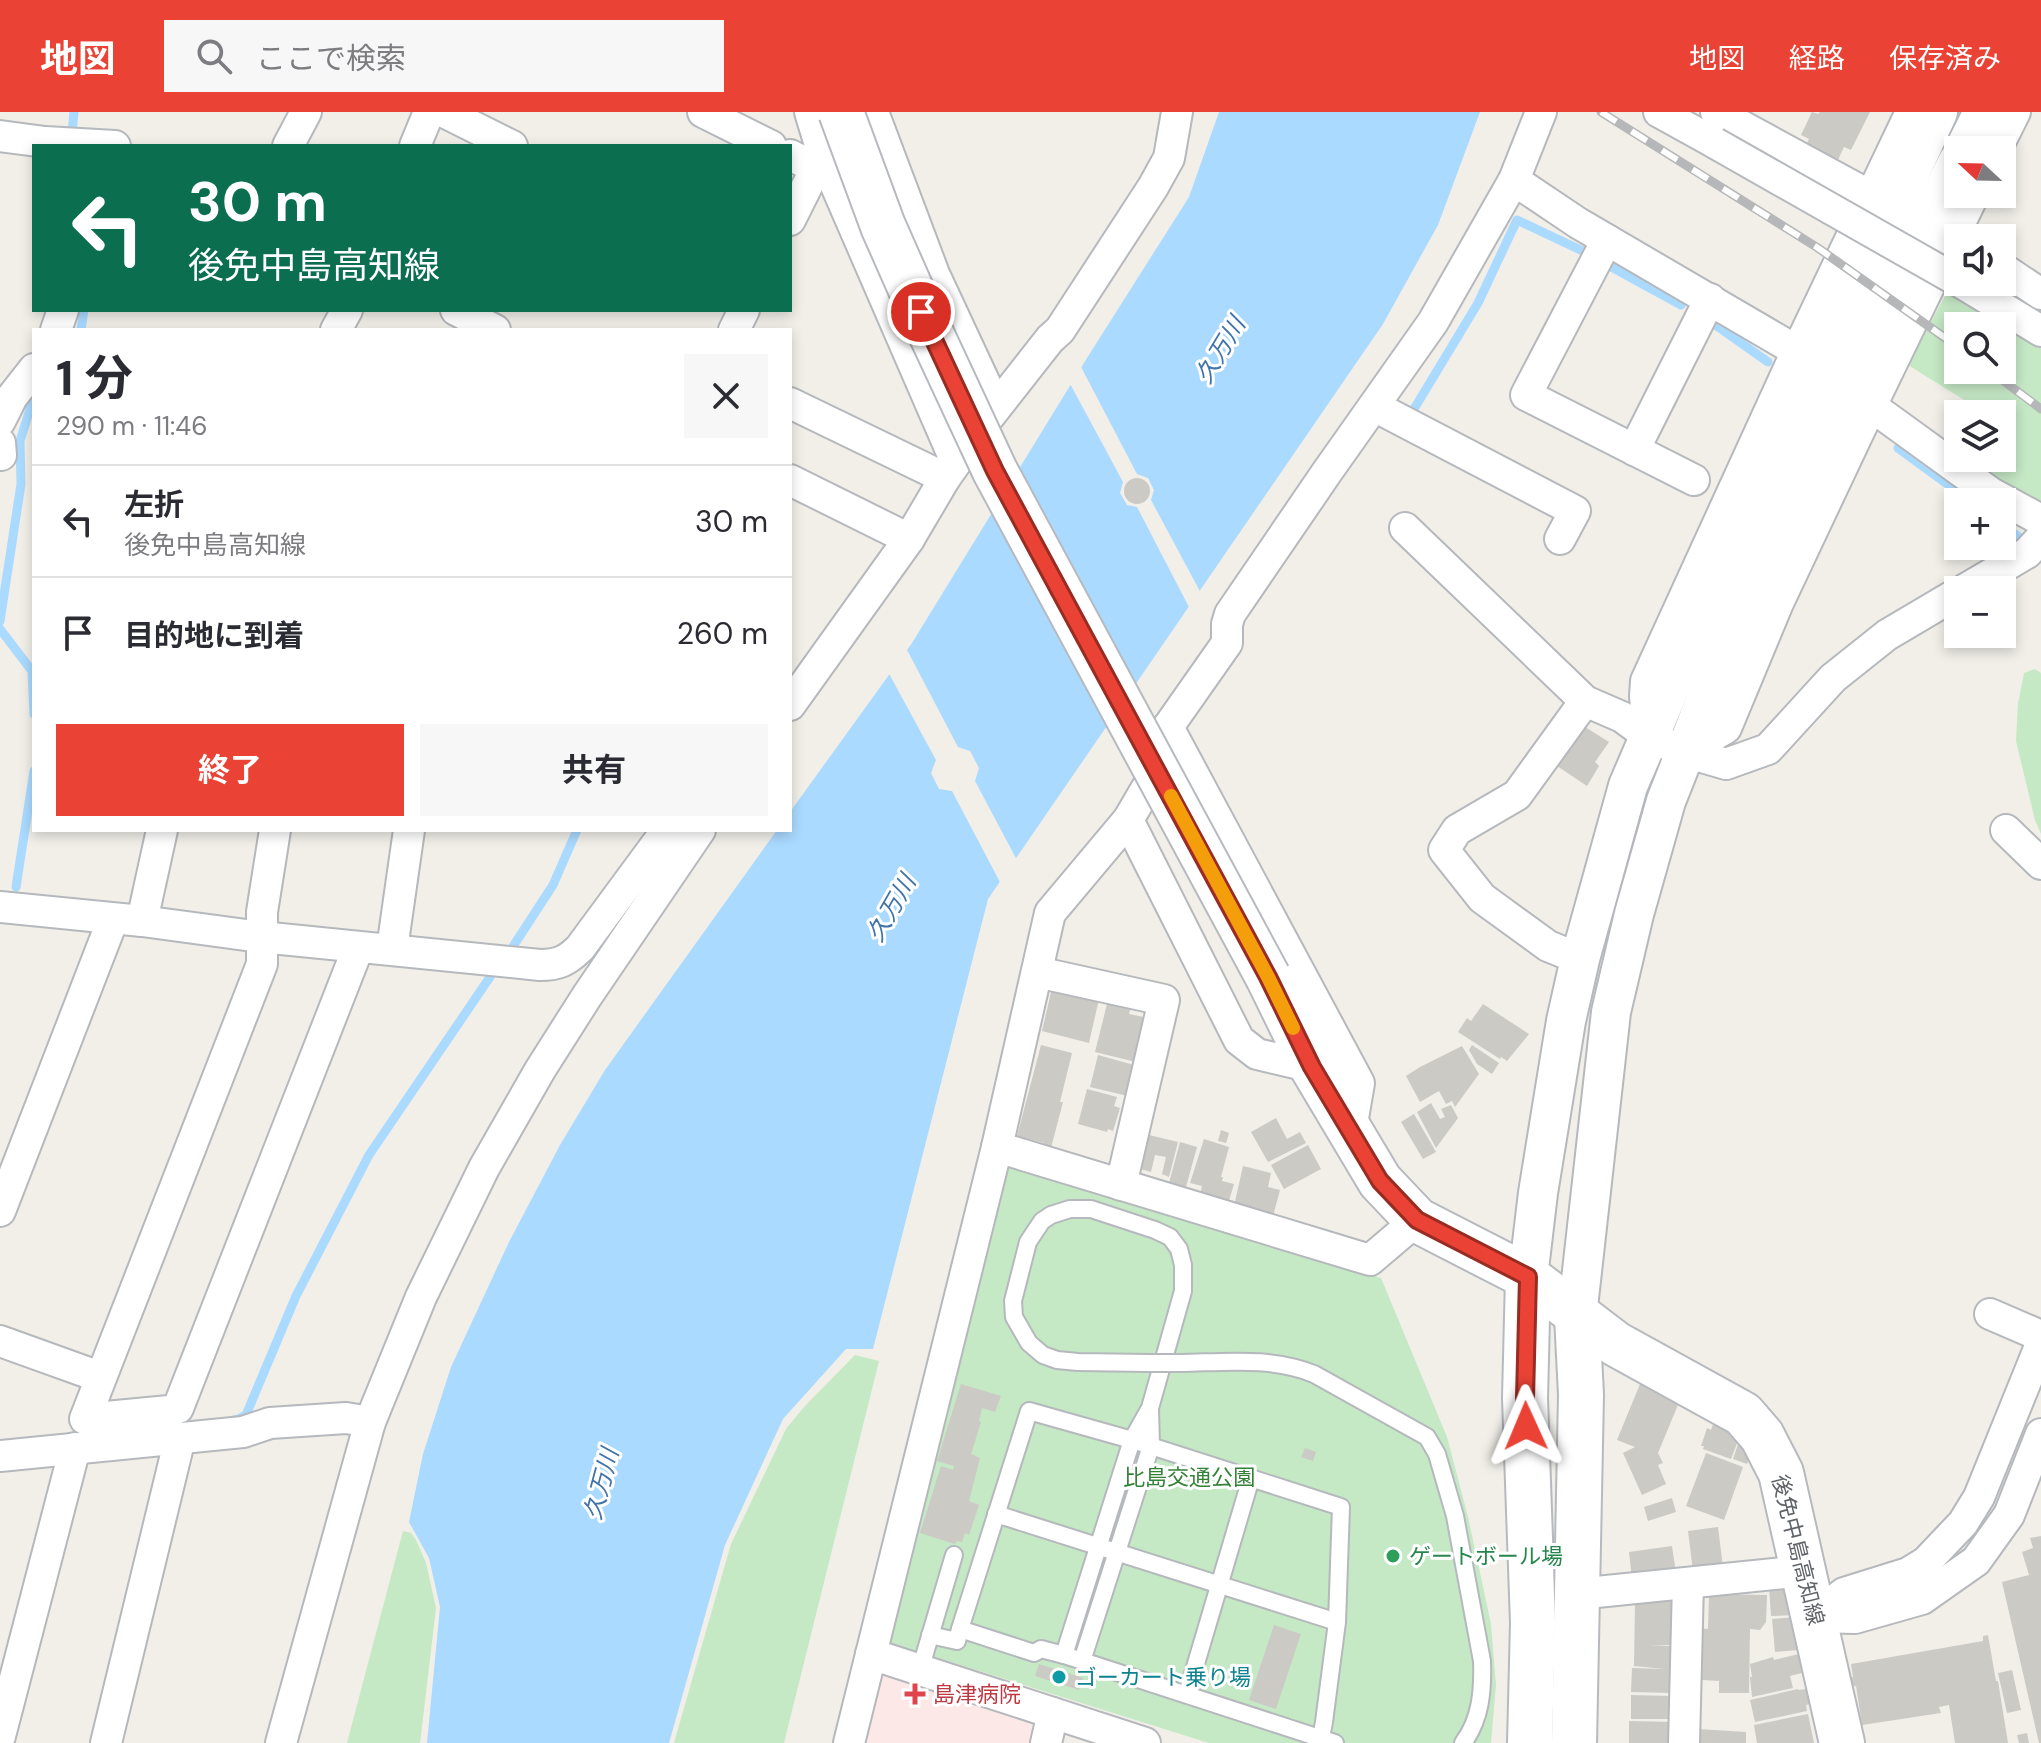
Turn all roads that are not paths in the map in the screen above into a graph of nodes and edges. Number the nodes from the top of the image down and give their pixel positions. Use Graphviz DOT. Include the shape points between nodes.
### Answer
graph roads {
  1 [pos="306,112"];
  2 [pos="429,112"];
  3 [pos="444,112"];
  4 [pos="703,112"];
  5 [pos="810,112"];
  6 [pos="841,112"];
  7 [pos="873,112"];
  8 [pos="1177,112"];
  9 [pos="1541,112"];
  10 [pos="1659,112"];
  11 [pos="1716,112"];
  12 [pos="1911,112"];
  13 [pos="1938,112"];
  14 [pos="1983,112"];
  15 [pos="2015,112"];
  16 [pos="0,136"];
  17 [pos="1971,136"];
  18 [pos="2003,136"];
  19 [pos="61,144"];
  20 [pos="289,144"];
  21 [pos="416,144"];
  22 [pos="508,144"];
  23 [pos="767,144"];
  24 [pos="810,161"];
  25 [pos="1514,180"];
  26 [pos="1944,189"];
  27 [pos="1872,197"];
  28 [pos="792,214"];
  29 [pos="1607,240"];
  30 [pos="1944,260"];
  31 [pos="1944,273"];
  32 [pos="2016,277"];
  33 [pos="2041,294"];
  34 [pos="1984,296"];
  35 [pos="1710,299"];
  36 [pos="460,312"];
  37 [pos="491,328"];
  38 [pos="2041,331"];
  39 [pos="1797,351"];
  40 [pos="32,372"];
  41 [pos="792,404"];
  42 [pos="1374,406"];
  43 [pos="1871,406"];
  44 [pos="0,421"];
  45 [pos="991,424"];
  46 [pos="1634,450"];
  47 [pos="950,470"];
  48 [pos="1694,480"];
  49 [pos="792,481"];
  50 [pos="2041,520"];
  51 [pos="1405,528"];
  52 [pos="2041,538"];
  53 [pos="909,539"];
  54 [pos="1560,539"];
  55 [pos="1988,576"];
  56 [pos="1944,601"];
  57 [pos="1585,701"];
  58 [pos="792,702"];
  59 [pos="1168,727"];
  60 [pos="1648,736"];
  61 [pos="1685,752"];
  62 [pos="1128,820"];
  63 [pos="2006,830"];
  64 [pos="161,832"];
  65 [pos="275,832"];
  66 [pos="409,832"];
  67 [pos="666,832"];
  68 [pos="699,832"];
  69 [pos="2041,864"];
  70 [pos="0,907"];
  71 [pos="127,920"];
  72 [pos="261,937"];
  73 [pos="358,948"];
  74 [pos="392,949"];
  75 [pos="1580,959"];
  76 [pos="1037,972"];
  77 [pos="1312,1067"];
  78 [pos="1351,1130"];
  79 [pos="997,1147"];
  80 [pos="1121,1185"];
  81 [pos="0,1211"];
  82 [pos="1417,1220"];
  83 [pos="1528,1277"];
  84 [pos="1990,1314"];
  85 [pos="1577,1316"];
  86 [pos="2041,1336"];
  87 [pos="0,1341"];
  88 [pos="2041,1344"];
  89 [pos="100,1377"];
  90 [pos="1150,1408"];
  91 [pos="370,1422"];
  92 [pos="2041,1434"];
  93 [pos="180,1438"];
  94 [pos="1132,1440"];
  95 [pos="1151,1446"];
  96 [pos="75,1448"];
  97 [pos="0,1456"];
  98 [pos="1251,1478"];
  99 [pos="996,1514"];
  100 [pos="1099,1546"];
  101 [pos="1116,1552"];
  102 [pos="954,1555"];
  103 [pos="1804,1571"];
  104 [pos="1688,1583"];
  105 [pos="1219,1585"];
  106 [pos="1577,1594"];
  107 [pos="1814,1617"];
  108 [pos="1337,1622"];
  109 [pos="960,1629"];
  110 [pos="930,1635"];
  111 [pos="871,1654"];
  112 [pos="1064,1655"];
  113 [pos="1082,1661"];
  114 [pos="920,1670"];
  115 [pos="1187,1694"];
  116 [pos="1053,1713"];
  117 [pos="0,1736"];
  118 [pos="1328,1741"];
  119 [pos="106,1743"];
  120 [pos="281,1743"];
  121 [pos="849,1743"];
  122 [pos="1046,1743"];
  123 [pos="1145,1743"];
  124 [pos="1463,1743"];
  125 [pos="1530,1743"];
  126 [pos="1574,1743"];
  127 [pos="1684,1743"];
  128 [pos="1842,1743"];
  1 -- 20 [label="street"];
  2 -- 21 [label="street"];
  3 -- 22 [label="street"];
  4 -- 23 [label="street"];
  5 -- 24 [label="street"];
  6 -- 77 [label="main road, 後免中島高知線, bridge" via="883,226 995,471"];
  7 -- 45 [label="street"];
  8 -- 45 [label="street" via="1169,158 1153,187"];
  9 -- 25 [label="street"];
  10 -- 31 [label="street, bridge"];
  11 -- 27 [label="street"];
  12 -- 27 [label="street"];
  13 -- 60 [label="street"];
  14 -- 17 [label="street"];
  15 -- 18 [label="street"];
  16 -- 19 [label="street"];
  24 -- 28 [label="street"];
  24 -- 47 [label="street"];
  25 -- 29 [label="street"];
  25 -- 42 [label="street" via="1433,322"];
  26 -- 61 [label="street" via="1830,418"];
  27 -- 39 [label="street"];
  29 -- 35 [label="street"];
  29 -- 46 [label="street" via="1526,395"];
  30 -- 43 [label="street"];
  32 -- 33 [label="street"];
  34 -- 38 [label="street"];
  35 -- 39 [label="street"];
  35 -- 46 [label="street"];
  36 -- 37 [label="street"];
  39 -- 60 [label="street" via="1646,681"];
  40 -- 44 [label="street"];
  41 -- 47 [label="street"];
  42 -- 54 [label="street" via="1476,475 1575,511"];
  42 -- 59 [label="street" via="1230,614 1227,643"];
  43 -- 50 [label="street" via="1991,493"];
  43 -- 61 [label="street" via="1726,728"];
  45 -- 47 [label="street"];
  46 -- 48 [label="street"];
  47 -- 53 [label="street"];
  49 -- 53 [label="street"];
  51 -- 57 [label="street"];
  52 -- 55 [label="street" via="2027,553"];
  53 -- 58 [label="street"];
  56 -- 61 [label="street" via="1887,635 1833,678 1768,749 1726,764"];
  57 -- 60 [label="street"];
  57 -- 75 [label="street" via="1517,795 1457,830 1444,850 1482,898 1548,946"];
  59 -- 62 [label="street" via="1152,779"];
  59 -- 78 [label="street" via="1359,1083"];
  60 -- 61 [label="street"];
  60 -- 75 [label="street" via="1628,786"];
  61 -- 85 [label="street" via="1662,815 1611,1012"];
  62 -- 76 [label="street" via="1050,913"];
  62 -- 77 [label="street" via="1239,1040 1257,1054"];
  63 -- 69 [label="street"];
  64 -- 71 [label="street"];
  65 -- 72 [label="street"];
  66 -- 74 [label="street"];
  67 -- 74 [label="street" via="580,948 555,965"];
  68 -- 91 [label="street" via="510,1121 421,1297"];
  70 -- 71 [label="street"];
  71 -- 72 [label="street"];
  71 -- 81 [label="street"];
  72 -- 73 [label="street"];
  72 -- 89 [label="street" via="262,964"];
  73 -- 74 [label="street"];
  73 -- 89 [label="street" via="178,1408 85,1419"];
  75 -- 83 [label="street" via="1544,1154"];
  76 -- 79 [label="street"];
  76 -- 80 [label="street" via="1164,1000"];
  77 -- 78 [label="main road, 後免中島高知線"];
  78 -- 82 [label="main road, 後免中島高知線" via="1380,1181"];
  79 -- 80 [label="street"];
  79 -- 111 [label="street"];
  80 -- 82 [label="street" via="1370,1260"];
  82 -- 83 [label="main road, 後免中島高知線"];
  83 -- 85 [label="main road, 後免中島高知線"];
  83 -- 125 [label="main road"];
  84 -- 86 [label="street"];
  85 -- 103 [label="main road, 後免中島高知線" via="1616,1344 1743,1414 1762,1436 1781,1473"];
  85 -- 106 [label="main road"];
  87 -- 89 [label="street"];
  88 -- 107 [label="street" via="1979,1497 1963,1523 1908,1573 1844,1593"];
  90 -- 94 [label="lane"];
  90 -- 95 [label="lane"];
  90 -- 124 [label="lane, bridge" via="1183,1291 1179,1249 1155,1230 1091,1209 1051,1215 1028,1242 1013,1301 1014,1317 1043,1355 1078,1362 1149,1363 1182,1363 1272,1362 1298,1367 1427,1437 1455,1516 1482,1661 1480,1708"];
  91 -- 93 [label="street" via="346,1418 270,1423 243,1432"];
  91 -- 120 [label="street"];
  92 -- 107 [label="street" via="2009,1515 1976,1561 1922,1599 1855,1618"];
  93 -- 96 [label="street"];
  93 -- 119 [label="street"];
  94 -- 95 [label="lane"];
  94 -- 99 [label="lane" via="1029,1411"];
  94 -- 100 [label="lane"];
  95 -- 98 [label="lane"];
  95 -- 101 [label="lane"];
  96 -- 97 [label="street"];
  96 -- 117 [label="street"];
  98 -- 105 [label="lane"];
  98 -- 108 [label="lane" via="1341,1507"];
  99 -- 100 [label="lane"];
  99 -- 109 [label="lane"];
  100 -- 101 [label="lane"];
  100 -- 112 [label="lane"];
  101 -- 105 [label="lane"];
  101 -- 113 [label="lane"];
  102 -- 110 [label="lane"];
  103 -- 104 [label="street"];
  103 -- 107 [label="main road, 後免中島高知線"];
  104 -- 106 [label="street"];
  104 -- 127 [label="street"];
  105 -- 108 [label="lane"];
  105 -- 115 [label="lane"];
  106 -- 126 [label="main road"];
  107 -- 128 [label="main road, 後免中島高知線"];
  108 -- 118 [label="lane" via="1324,1722"];
  109 -- 110 [label="lane" via="957,1641"];
  109 -- 112 [label="lane" via="1034,1653 1041,1649"];
  110 -- 114 [label="lane"];
  111 -- 114 [label="street"];
  111 -- 121 [label="street"];
  112 -- 113 [label="lane"];
  113 -- 115 [label="lane"];
  114 -- 116 [label="street"];
  115 -- 118 [label="lane"];
  116 -- 122 [label="street"];
  116 -- 123 [label="street"];
}
